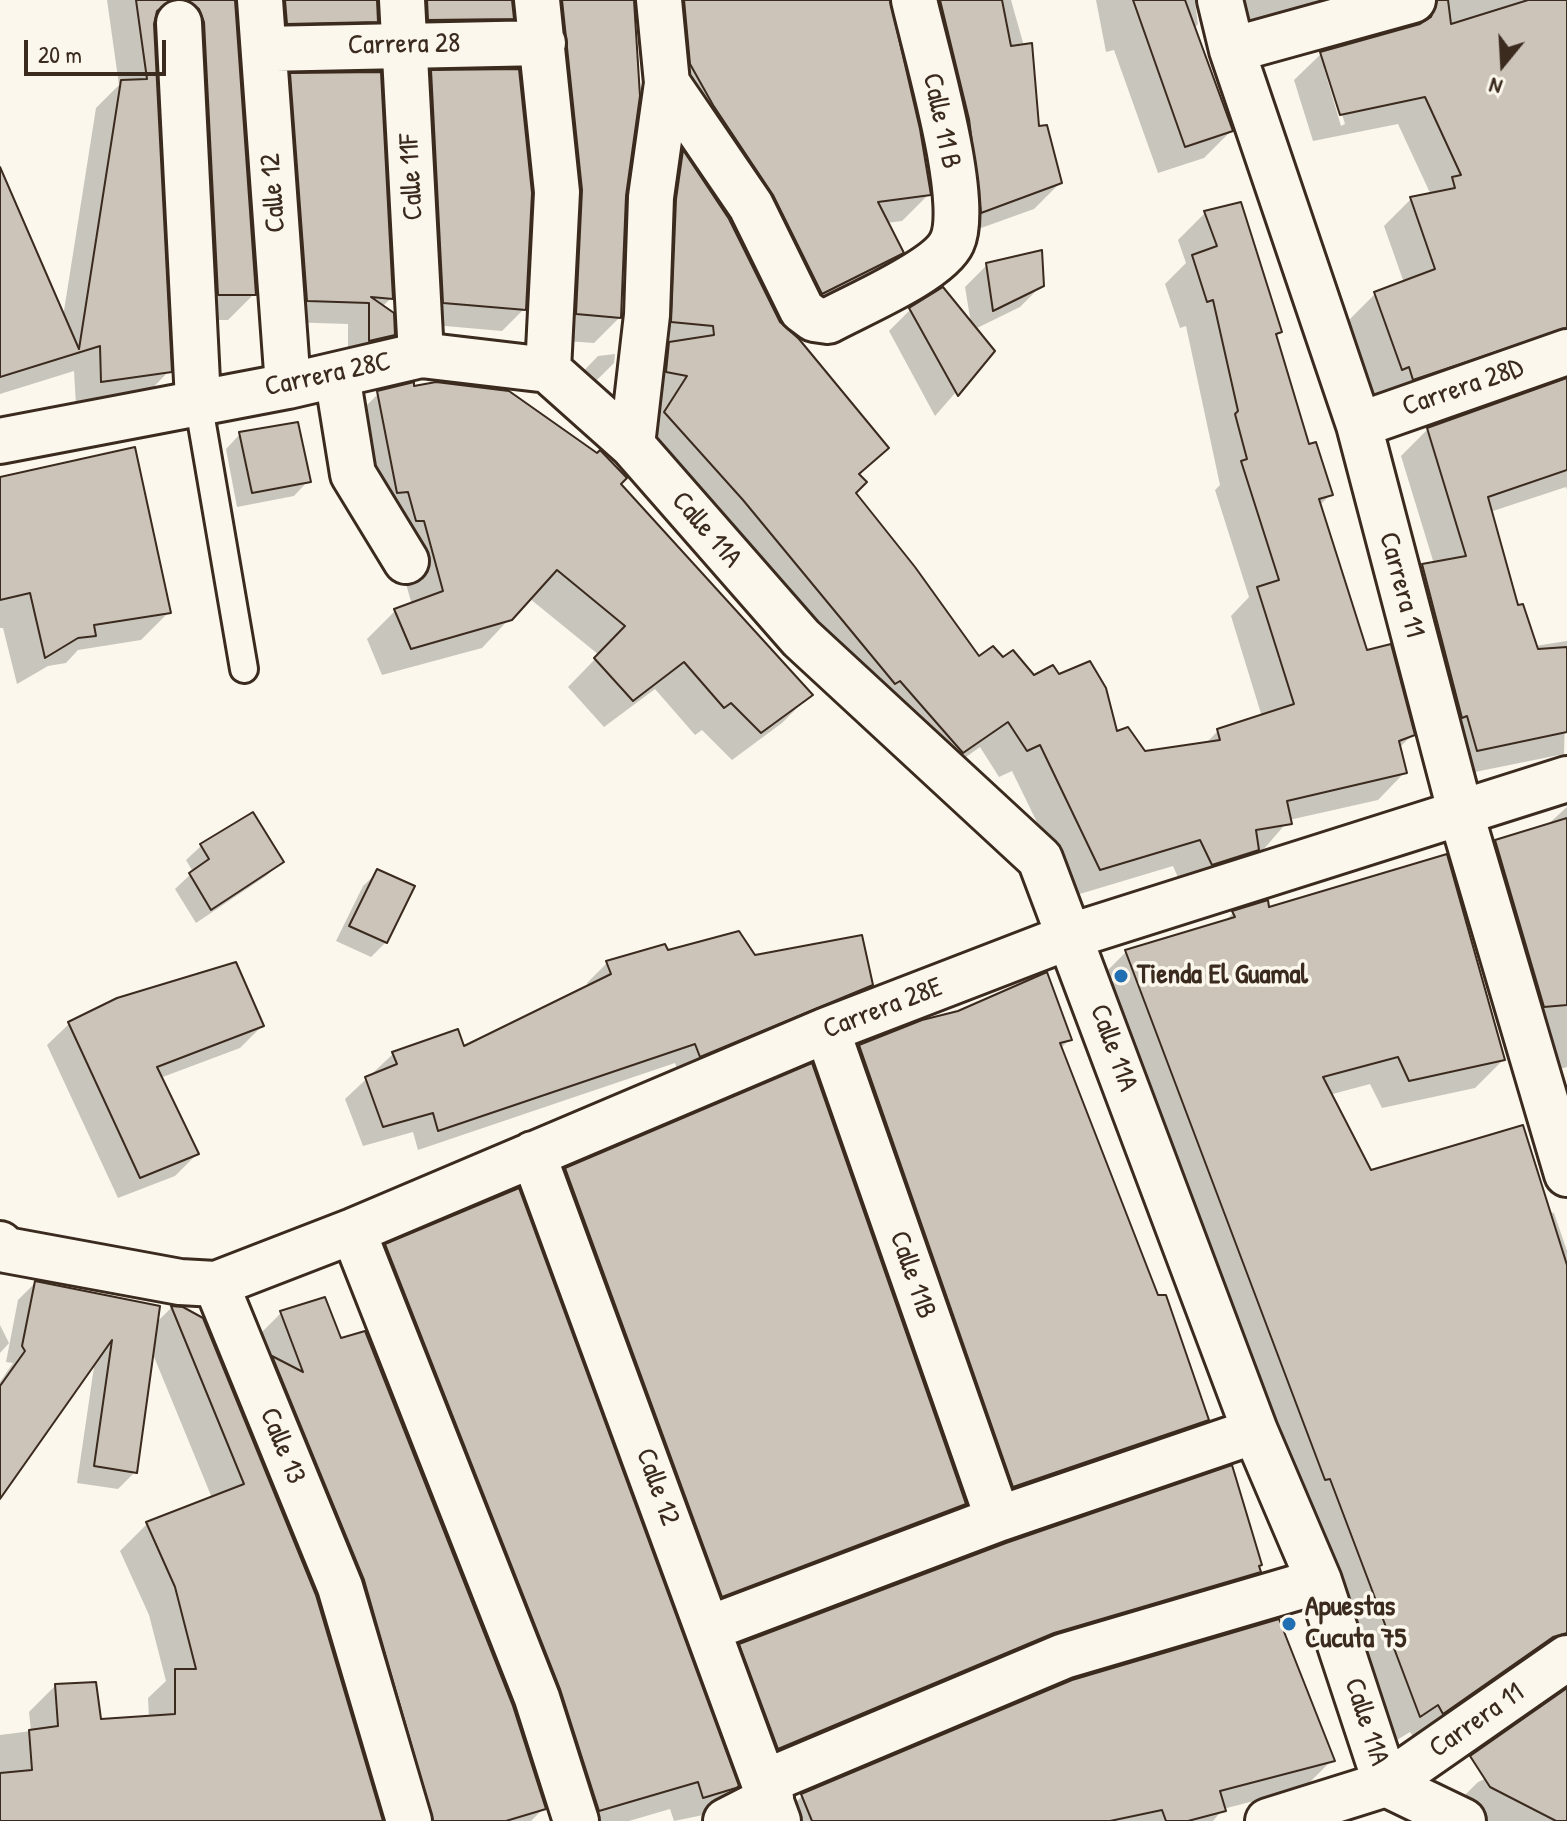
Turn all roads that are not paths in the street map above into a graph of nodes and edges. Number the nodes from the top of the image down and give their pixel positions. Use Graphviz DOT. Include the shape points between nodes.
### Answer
graph roads {
  1 [pos="260,0"];
  2 [pos="402,0"];
  3 [pos="537,0"];
  4 [pos="659,0"];
  5 [pos="914,0"];
  6 [pos="1220,0"];
  7 [pos="1413,0"];
  8 [pos="179,23"];
  9 [pos="543,43"];
  10 [pos="405,44"];
  11 [pos="264,49"];
  12 [pos="1232,50"];
  13 [pos="667,83"];
  14 [pos="1567,352"];
  15 [pos="421,355"];
  16 [pos="548,370"];
  17 [pos="337,375"];
  18 [pos="288,386"];
  19 [pos="198,401"];
  20 [pos="1359,425"];
  21 [pos="0,441"];
  22 [pos="632,445"];
  23 [pos="406,561"];
  24 [pos="244,669"];
  25 [pos="1567,779"];
  26 [pos="1461,814"];
  27 [pos="1071,936"];
  28 [pos="827,1030"];
  29 [pos="533,1154"];
  30 [pos="1567,1174"];
  31 [pos="353,1231"];
  32 [pos="2,1255"];
  33 [pos="216,1284"];
  34 [pos="1255,1431"];
  35 [pos="998,1519"];
  36 [pos="1319,1581"];
  37 [pos="710,1628"];
  38 [pos="1567,1658"];
  39 [pos="1386,1784"];
  40 [pos="771,1800"];
  41 [pos="409,1821"];
  42 [pos="576,1821"];
  43 [pos="726,1821"];
  44 [pos="1268,1821"];
  45 [pos="1463,1821"];
  1 -- 11 [label="street, Calle 12"];
  2 -- 10 [label="street, Calle 11F"];
  3 -- 9 [label="street"];
  4 -- 13 [label="street"];
  5 -- 13 [label="street, Calle 11 B" via="951,162 958,214 952,243 933,263 828,321 802,310 751,206"];
  6 -- 12 [label="street, Carrera 11"];
  7 -- 12 [label="street"];
  8 -- 19 [label="street"];
  9 -- 10 [label="street, Carrera 28"];
  9 -- 16 [label="street" via="557,192"];
  10 -- 11 [label="street, Carrera 28"];
  10 -- 15 [label="street, Calle 11F"];
  11 -- 18 [label="street, Calle 12"];
  12 -- 20 [label="street, Carrera 11"];
  13 -- 22 [label="street" via="651,197 647,315"];
  14 -- 20 [label="street, Carrera 28D"];
  15 -- 16 [label="street, Carrera 28C"];
  15 -- 17 [label="street, Carrera 28C"];
  16 -- 22 [label="street"];
  17 -- 18 [label="street, Carrera 28C"];
  17 -- 23 [label="street" via="353,474"];
  18 -- 19 [label="street, Carrera 28C"];
  19 -- 21 [label="street, Carrera 28C"];
  19 -- 24 [label="lane"];
  20 -- 26 [label="street, Carrera 11"];
  22 -- 27 [label="street, Calle 11A" via="801,638 1040,859"];
  25 -- 26 [label="street, Carrera 28E"];
  26 -- 27 [label="street, Carrera 28E"];
  26 -- 30 [label="street, Carrera 11"];
  27 -- 28 [label="street, Carrera 28E"];
  27 -- 34 [label="street, Calle 11A"];
  28 -- 29 [label="street, Carrera 28E"];
  28 -- 35 [label="street, Calle 11B"];
  29 -- 31 [label="street, Carrera 28E"];
  29 -- 37 [label="street, Calle 12"];
  31 -- 33 [label="street, Carrera 28E"];
  31 -- 42 [label="street" via="537,1698"];
  32 -- 33 [label="street"];
  33 -- 41 [label="street, Calle 13" via="340,1587"];
  34 -- 35 [label="street"];
  34 -- 36 [label="street, Calle 11A"];
  35 -- 37 [label="street"];
  36 -- 39 [label="street, Calle 11A"];
  36 -- 40 [label="street" via="1064,1656"];
  37 -- 40 [label="street, Calle 12"];
  38 -- 39 [label="street, Carrera 11"];
  39 -- 44 [label="street, Carrera 11"];
  39 -- 45 [label="street"];
  40 -- 43 [label="street"];
}
